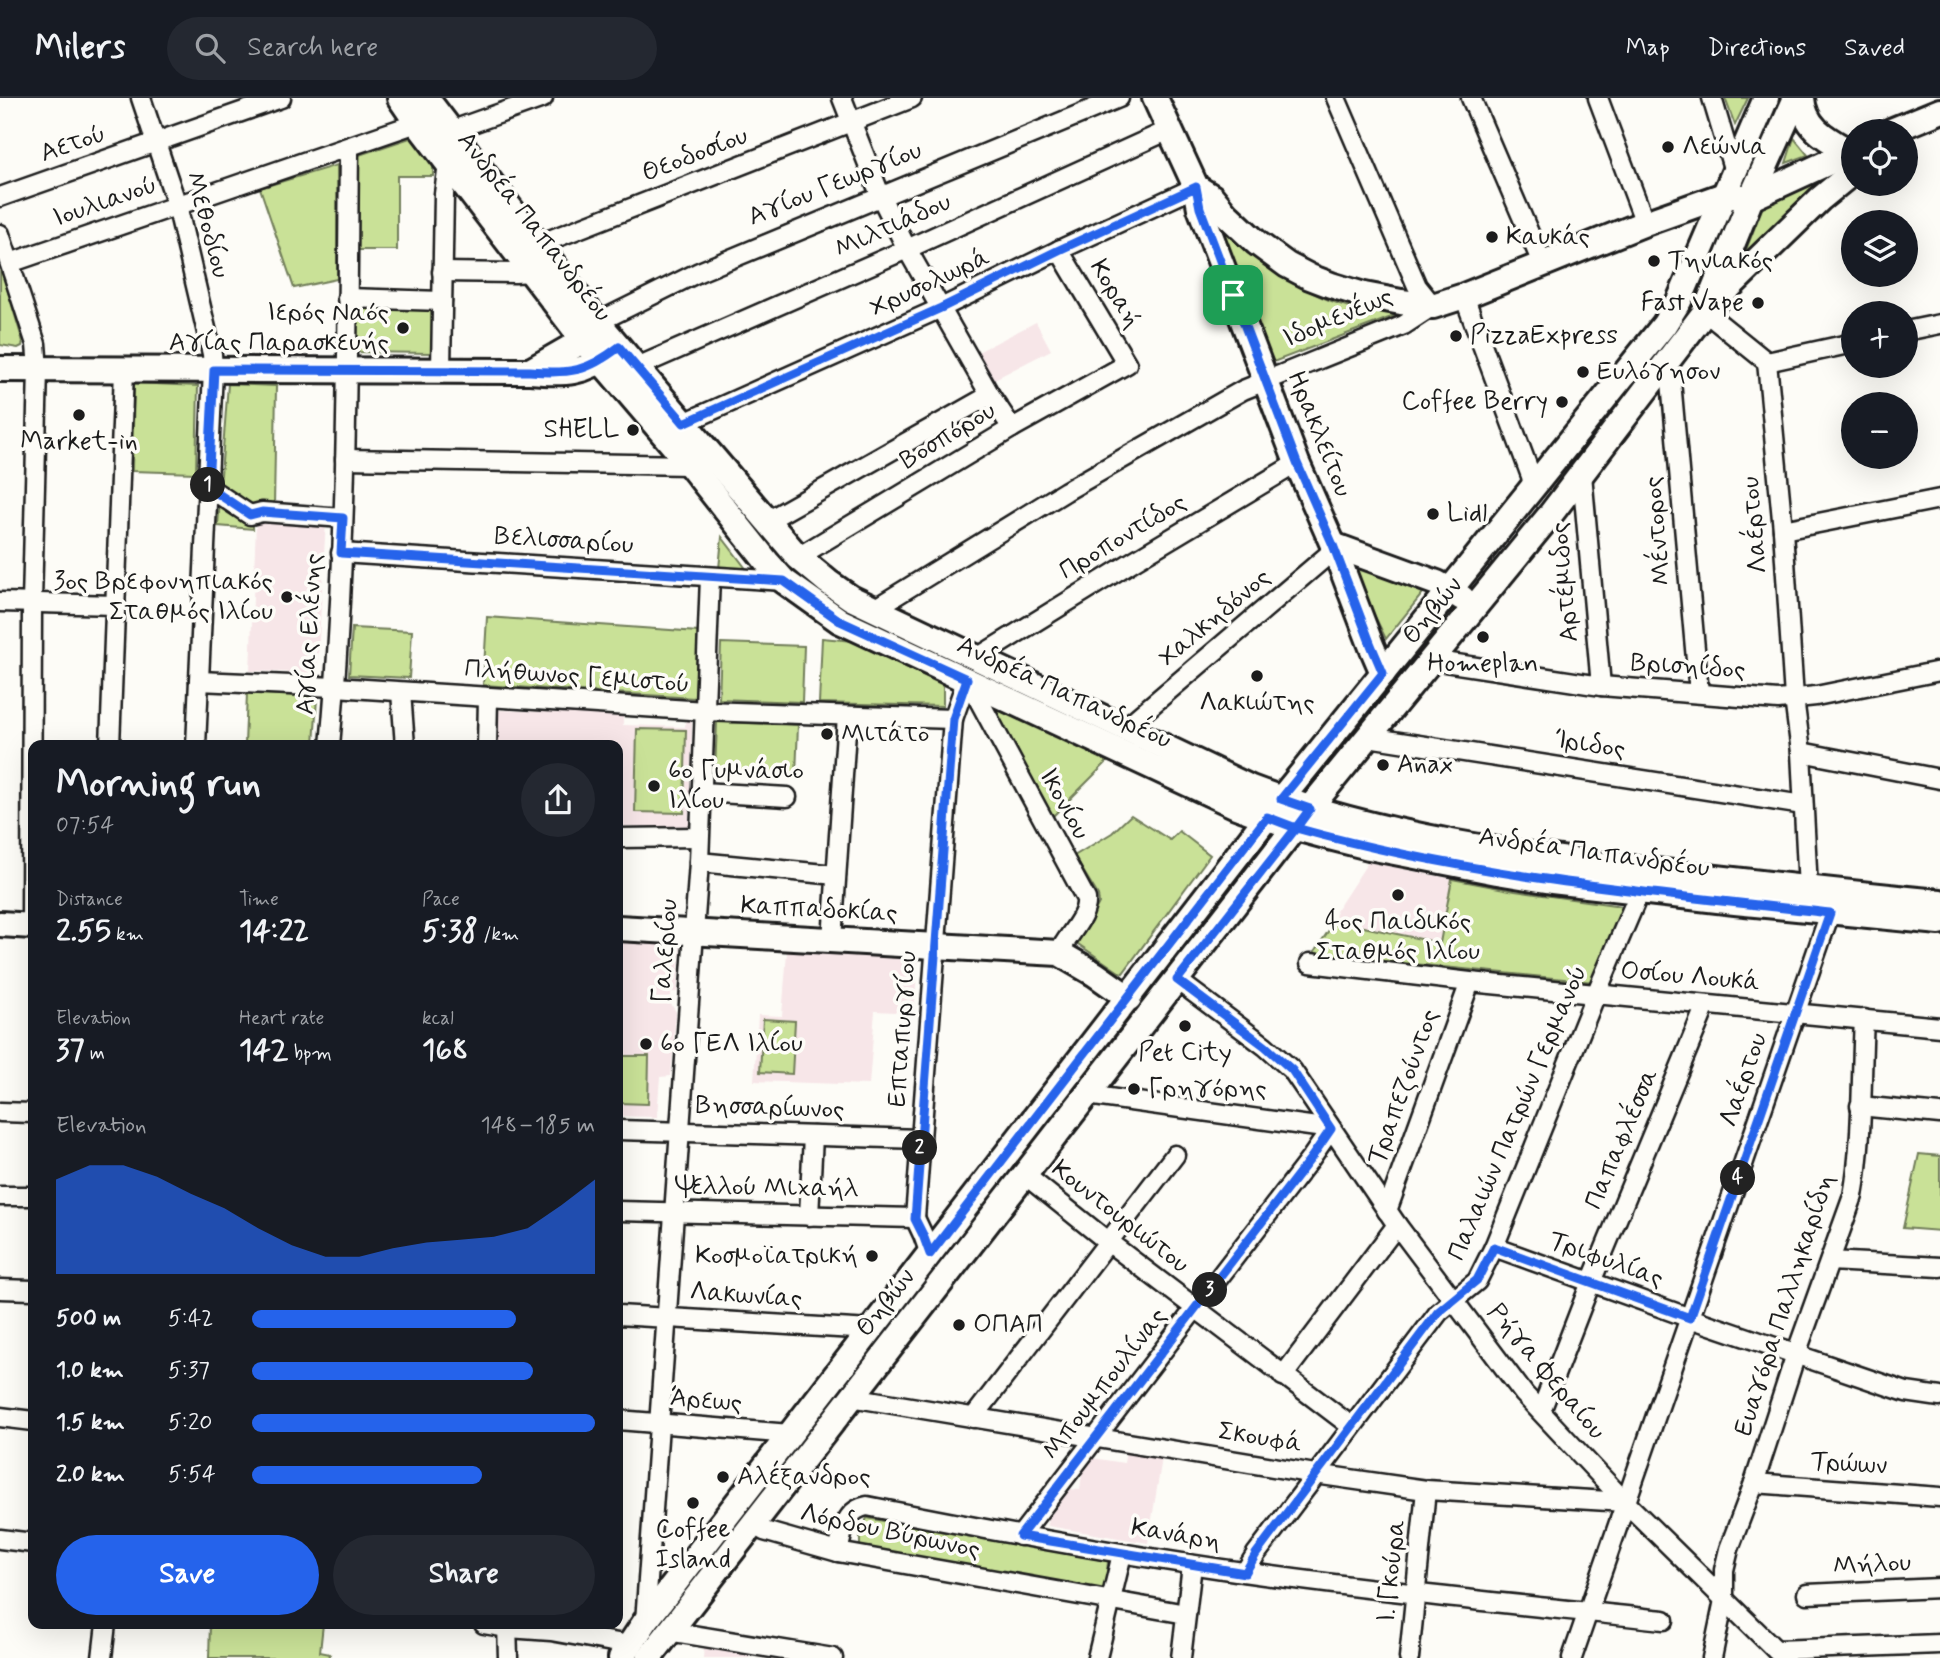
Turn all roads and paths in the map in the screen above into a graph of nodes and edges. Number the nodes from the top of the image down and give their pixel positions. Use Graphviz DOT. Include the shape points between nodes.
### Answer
graph roads {
  1 [pos="141,98"];
  2 [pos="281,98"];
  3 [pos="400,98"];
  4 [pos="426,98"];
  5 [pos="543,98"];
  6 [pos="842,98"];
  7 [pos="912,98"];
  8 [pos="1119,98"];
  9 [pos="1155,98"];
  10 [pos="1336,98"];
  11 [pos="1471,98"];
  12 [pos="1598,98"];
  13 [pos="1712,98"];
  14 [pos="1766,98"];
  15 [pos="1796,98"];
  16 [pos="1802,98"];
  17 [pos="1939,111"];
  18 [pos="1918,120"];
  19 [pos="850,122"];
  20 [pos="417,123"];
  21 [pos="1918,128"];
  22 [pos="1169,130"];
  23 [pos="450,131"];
  24 [pos="156,142"];
  25 [pos="349,147"];
  26 [pos="1841,149"];
  27 [pos="1841,162"];
  28 [pos="448,163"];
  29 [pos="1841,172"];
  30 [pos="1729,184"];
  31 [pos="1196,187"];
  32 [pos="0,197"];
  33 [pos="881,197"];
  34 [pos="1751,198"];
  35 [pos="177,205"];
  36 [pos="1644,223"];
  37 [pos="0,234"];
  38 [pos="537,245"];
  39 [pos="906,249"];
  40 [pos="1059,250"];
  41 [pos="10,263"];
  42 [pos="1542,263"];
  43 [pos="442,272"];
  44 [pos="531,272"];
  45 [pos="1465,296"];
  46 [pos="347,298"];
  47 [pos="442,301"];
  48 [pos="1433,306"];
  49 [pos="941,308"];
  50 [pos="1705,312"];
  51 [pos="1940,324"];
  52 [pos="1918,329"];
  53 [pos="597,339"];
  54 [pos="1841,346"];
  55 [pos="1767,362"];
  56 [pos="1127,364"];
  57 [pos="1665,365"];
  58 [pos="637,367"];
  59 [pos="0,369"];
  60 [pos="38,369"];
  61 [pos="124,370"];
  62 [pos="214,370"];
  63 [pos="347,370"];
  64 [pos="440,370"];
  65 [pos="1265,380"];
  66 [pos="990,395"];
  67 [pos="684,423"];
  68 [pos="1012,428"];
  69 [pos="345,459"];
  70 [pos="1297,463"];
  71 [pos="691,465"];
  72 [pos="1582,474"];
  73 [pos="208,487"];
  74 [pos="1533,488"];
  75 [pos="1940,499"];
  76 [pos="343,518"];
  77 [pos="767,521"];
  78 [pos="1783,530"];
  79 [pos="1333,545"];
  80 [pos="341,553"];
  81 [pos="798,556"];
  82 [pos="709,577"];
  83 [pos="784,581"];
  84 [pos="1451,590"];
  85 [pos="0,603"];
  86 [pos="32,603"];
  87 [pos="116,605"];
  88 [pos="1475,607"];
  89 [pos="874,609"];
  90 [pos="1431,660"];
  91 [pos="972,669"];
  92 [pos="1940,671"];
  93 [pos="1383,673"];
  94 [pos="199,681"];
  95 [pos="1601,686"];
  96 [pos="335,687"];
  97 [pos="401,692"];
  98 [pos="1699,693"];
  99 [pos="488,698"];
  100 [pos="1794,698"];
  101 [pos="705,711"];
  102 [pos="847,716"];
  103 [pos="953,719"];
  104 [pos="1126,727"];
  105 [pos="1368,737"];
  106 [pos="32,740"];
  107 [pos="110,740"];
  108 [pos="196,740"];
  109 [pos="331,740"];
  110 [pos="405,740"];
  111 [pos="487,740"];
  112 [pos="1801,752"];
  113 [pos="1940,779"];
  114 [pos="701,792"];
  115 [pos="788,797"];
  116 [pos="1803,805"];
  117 [pos="1274,808"];
  118 [pos="1303,818"];
  119 [pos="699,837"];
  120 [pos="623,838"];
  121 [pos="699,862"];
  122 [pos="836,876"];
  123 [pos="1808,889"];
  124 [pos="1640,891"];
  125 [pos="1940,902"];
  126 [pos="1830,913"];
  127 [pos="1940,922"];
  128 [pos="0,924"];
  129 [pos="28,926"];
  130 [pos="623,928"];
  131 [pos="694,932"];
  132 [pos="832,940"];
  133 [pos="935,946"];
  134 [pos="1059,953"];
  135 [pos="1310,963"];
  136 [pos="1177,980"];
  137 [pos="1471,982"];
  138 [pos="1596,994"];
  139 [pos="1129,998"];
  140 [pos="1706,1005"];
  141 [pos="1795,1012"];
  142 [pos="1864,1019"];
  143 [pos="1940,1027"];
  144 [pos="1087,1095"];
  145 [pos="1860,1106"];
  146 [pos="0,1112"];
  147 [pos="28,1113"];
  148 [pos="1940,1114"];
  149 [pos="1331,1129"];
  150 [pos="623,1130"];
  151 [pos="679,1132"];
  152 [pos="813,1136"];
  153 [pos="921,1139"];
  154 [pos="1175,1155"];
  155 [pos="1025,1175"];
  156 [pos="0,1196"];
  157 [pos="28,1196"];
  158 [pos="623,1211"];
  159 [pos="674,1212"];
  160 [pos="809,1216"];
  161 [pos="1392,1218"];
  162 [pos="915,1219"];
  163 [pos="1107,1241"];
  164 [pos="1494,1247"];
  165 [pos="930,1254"];
  166 [pos="1830,1261"];
  167 [pos="1940,1267"];
  168 [pos="1591,1282"];
  169 [pos="0,1289"];
  170 [pos="28,1290"];
  171 [pos="1453,1301"];
  172 [pos="1196,1309"];
  173 [pos="623,1315"];
  174 [pos="666,1317"];
  175 [pos="1690,1318"];
  176 [pos="872,1330"];
  177 [pos="1796,1354"];
  178 [pos="1283,1376"];
  179 [pos="851,1397"];
  180 [pos="1940,1397"];
  181 [pos="1541,1411"];
  182 [pos="0,1417"];
  183 [pos="973,1418"];
  184 [pos="28,1420"];
  185 [pos="623,1420"];
  186 [pos="659,1423"];
  187 [pos="1351,1426"];
  188 [pos="790,1434"];
  189 [pos="1096,1438"];
  190 [pos="1315,1474"];
  191 [pos="1754,1483"];
  192 [pos="1426,1490"];
  193 [pos="1940,1497"];
  194 [pos="1625,1502"];
  195 [pos="753,1523"];
  196 [pos="1020,1536"];
  197 [pos="0,1539"];
  198 [pos="28,1542"];
  199 [pos="838,1552"];
  200 [pos="1122,1554"];
  201 [pos="1192,1565"];
  202 [pos="1245,1573"];
  203 [pos="1940,1588"];
  204 [pos="1415,1594"];
  205 [pos="1807,1594"];
  206 [pos="1724,1600"];
  207 [pos="1110,1601"];
  208 [pos="1587,1612"];
  209 [pos="1186,1614"];
  210 [pos="1664,1620"];
  211 [pos="645,1622"];
  212 [pos="106,1629"];
  213 [pos="507,1629"];
  214 [pos="554,1629"];
  215 [pos="668,1631"];
  216 [pos="1940,1644"];
  217 [pos="759,1652"];
  218 [pos="633,1654"];
  219 [pos="1780,1654"];
  220 [pos="103,1658"];
  221 [pos="508,1658"];
  222 [pos="832,1658"];
  223 [pos="1097,1658"];
  224 [pos="1181,1658"];
  225 [pos="1409,1658"];
  226 [pos="1572,1658"];
  227 [pos="1712,1658"];
  1 -- 24 [label="street, Μεθοδίου"];
  2 -- 24 [label="street, Αετού"];
  3 -- 20 [label="main road, Ανδρέα Παπανδρέου"];
  4 -- 23 [label="main road, Ανδρέα Παπανδρέου"];
  5 -- 23 [label="street"];
  6 -- 19 [label="street"];
  7 -- 19 [label="street, Θεοδοσίου"];
  8 -- 33 [label="street, Αγίου Γεωργίου"];
  9 -- 22 [label="main road"];
  10 -- 48 [label="street" via="1417,285"];
  11 -- 42 [label="street"];
  12 -- 36 [label="street"];
  13 -- 30 [label="street"];
  14 -- 30 [label="main road, Θηβών"];
  15 -- 34 [label="main road, Θηβών"];
  16 -- 26 [label="main road" via="1808,120"];
  17 -- 18 [label="main road"];
  17 -- 21 [label="main road"];
  19 -- 33 [label="street"];
  19 -- 38 [label="street, Θεοδοσίου"];
  20 -- 25 [label="street, Ιουλιανού"];
  20 -- 28 [label="main road, Ανδρέα Παπανδρέου"];
  22 -- 31 [label="main road"];
  22 -- 39 [label="street, Μιλτιάδου"];
  23 -- 38 [label="main road, Ανδρέα Παπανδρέου"];
  24 -- 32 [label="street, Αετού"];
  24 -- 35 [label="street, Μεθοδίου"];
  25 -- 35 [label="street, Ιουλιανού"];
  25 -- 46 [label="street, Αγίας Ελένης"];
  27 -- 34 [label="main road"];
  28 -- 43 [label="street"];
  28 -- 44 [label="main road, Ανδρέα Παπανδρέου"];
  29 -- 50 [label="main road" via="1820,199"];
  30 -- 34 [label="main road, Ιδομενέως"];
  30 -- 36 [label="main road, Ιδομενέως"];
  30 -- 74 [label="main road, Θηβών" via="1679,301 1664,325"];
  31 -- 40 [label="street, Χρυσολωρά"];
  31 -- 48 [label="main road" via="1257,243 1310,277 1364,295"];
  31 -- 65 [label="main road, Ηρακλείτου"];
  33 -- 39 [label="street"];
  33 -- 53 [label="street, Αγίου Γεωργίου" via="699,272"];
  34 -- 50 [label="main road, Θηβών"];
  35 -- 41 [label="street, Ιουλιανού"];
  35 -- 62 [label="street, Μεθοδίου"];
  36 -- 42 [label="main road, Ιδομενέως"];
  37 -- 41 [label="street"];
  38 -- 53 [label="main road, Ανδρέα Παπανδρέου"];
  39 -- 49 [label="street"];
  39 -- 58 [label="street, Μιλτιάδου"];
  40 -- 49 [label="street, Χρυσολωρά"];
  40 -- 56 [label="street, Κοραή"];
  41 -- 60 [label="street" via="36,344"];
  42 -- 45 [label="main road, Ιδομενέως"];
  43 -- 44 [label="street"];
  43 -- 47 [label="street"];
  44 -- 53 [label="main road, Ανδρέα Παπανδρέου"];
  45 -- 48 [label="main road, Ιδομενέως"];
  45 -- 74 [label="street, Αρτέμιδος"];
  46 -- 47 [label="street"];
  46 -- 63 [label="street, Αγίας Ελένης"];
  47 -- 64 [label="street"];
  48 -- 65 [label="street, Ιδομενέως" via="1404,325"];
  49 -- 66 [label="street"];
  49 -- 67 [label="street, Χρυσολωρά"];
  50 -- 55 [label="street"];
  50 -- 57 [label="main road, Θηβών"];
  51 -- 52 [label="street"];
  53 -- 58 [label="main road, Ανδρέα Παπανδρέου"];
  53 -- 64 [label="main road, Αγίου Γεωργίου" via="571,372"];
  53 -- 71 [label="main road, Ανδρέα Παπανδρέου"];
  54 -- 55 [label="street"];
  55 -- 78 [label="street, Λαέρτου"];
  56 -- 68 [label="street, Βοσπόρου"];
  57 -- 72 [label="main road, Θηβών"];
  57 -- 98 [label="street, Μέντορος" via="1671,381"];
  58 -- 67 [label="main road, Ανδρέα Παπανδρέου"];
  59 -- 60 [label="main road, Αγίου Γεωργίου"];
  60 -- 61 [label="main road, Αγίου Γεωργίου"];
  60 -- 86 [label="street"];
  61 -- 62 [label="main road, Αγίου Γεωργίου"];
  61 -- 87 [label="street"];
  62 -- 63 [label="main road, Αγίου Γεωργίου"];
  62 -- 73 [label="street, Μεθοδίου"];
  63 -- 64 [label="main road, Αγίου Γεωργίου"];
  63 -- 69 [label="street, Αγίας Ελένης"];
  65 -- 70 [label="main road, Ηρακλείτου"];
  65 -- 89 [label="street, Ιδομενέως" via="1066,491"];
  66 -- 68 [label="street"];
  66 -- 77 [label="street"];
  67 -- 77 [label="main road, Ανδρέα Παπανδρέου"];
  68 -- 81 [label="street, Βοσπόρου"];
  69 -- 71 [label="street"];
  69 -- 76 [label="street, Αγίας Ελένης"];
  70 -- 79 [label="main road, Ηρακλείτου"];
  70 -- 91 [label="street, Προποντίδος" via="1135,560"];
  71 -- 83 [label="main road, Ανδρέα Παπανδρέου"];
  72 -- 88 [label="main road, Θηβών"];
  72 -- 95 [label="street, Αρτέμιδος"];
  73 -- 76 [label="street" via="250,515"];
  73 -- 94 [label="street, Μεθοδίου"];
  74 -- 84 [label="main road, Θηβών"];
  75 -- 78 [label="street"];
  76 -- 80 [label="street, Αγίας Ελένης"];
  77 -- 81 [label="main road, Ανδρέα Παπανδρέου"];
  78 -- 100 [label="street, Λαέρτου"];
  79 -- 84 [label="main road"];
  79 -- 93 [label="main road, Ηρακλείτου"];
  79 -- 104 [label="street, Χαλκηδόνος" via="1312,570"];
  80 -- 82 [label="street, Βελισσαρίου"];
  80 -- 96 [label="street, Αγίας Ελένης"];
  81 -- 89 [label="main road, Ανδρέα Παπανδρέου" via="828,582"];
  82 -- 83 [label="street, Βελισσαρίου"];
  82 -- 101 [label="street, Γαλερίου"];
  83 -- 91 [label="main road, Ανδρέα Παπανδρέου" via="840,621"];
  84 -- 88 [label="main road"];
  84 -- 93 [label="main road, Θηβών"];
  85 -- 86 [label="street"];
  86 -- 87 [label="street"];
  86 -- 106 [label="street"];
  87 -- 107 [label="street"];
  88 -- 90 [label="main road, Θηβών"];
  89 -- 91 [label="main road, Ανδρέα Παπανδρέου"];
  90 -- 95 [label="street, Βρισηίδος"];
  90 -- 105 [label="main road, Θηβών"];
  91 -- 103 [label="street, Επταπυργίου"];
  91 -- 104 [label="main road, Ανδρέα Παπανδρέου"];
  91 -- 117 [label="main road, Ανδρέα Παπανδρέου" via="1136,759 1236,806"];
  91 -- 134 [label="street, Ικονίου" via="1086,899 1084,914"];
  92 -- 100 [label="street, Βρισηίδος"];
  93 -- 117 [label="main road, Θηβών"];
  94 -- 96 [label="street, Πλήθωνος Γεμιστού"];
  94 -- 108 [label="street, Μεθοδίου"];
  95 -- 98 [label="street, Βρισηίδος"];
  96 -- 97 [label="street, Πλήθωνος Γεμιστού"];
  96 -- 109 [label="street, Αγίας Ελένης"];
  97 -- 99 [label="street, Πλήθωνος Γεμιστού"];
  97 -- 110 [label="street"];
  98 -- 100 [label="street, Βρισηίδος"];
  99 -- 101 [label="street, Πλήθωνος Γεμιστού"];
  99 -- 111 [label="street"];
  100 -- 112 [label="street, Λαέρτου"];
  101 -- 102 [label="street, Πλήθωνος Γεμιστού"];
  101 -- 114 [label="street, Γαλερίου"];
  102 -- 103 [label="street, Πλήθωνος Γεμιστού"];
  102 -- 122 [label="street"];
  103 -- 133 [label="street, Επταπυργίου"];
  104 -- 117 [label="main road, Ανδρέα Παπανδρέου" via="1251,788"];
  105 -- 116 [label="street, Ίριδος"];
  105 -- 118 [label="main road, Θηβών"];
  112 -- 113 [label="street"];
  112 -- 116 [label="street, Λαέρτου"];
  114 -- 115 [label="street"];
  114 -- 119 [label="street, Γαλερίου"];
  116 -- 123 [label="street, Λαέρτου"];
  117 -- 118 [label="main road, Ανδρέα Παπανδρέου"];
  117 -- 139 [label="main road, Θηβών"];
  118 -- 123 [label="main road, Ανδρέα Παπανδρέου" via="1367,824 1553,859"];
  118 -- 124 [label="main road, Ανδρέα Παπανδρέου" via="1369,847 1497,872"];
  118 -- 136 [label="main road, Θηβών"];
  119 -- 120 [label="street"];
  119 -- 121 [label="street, Γαλερίου"];
  121 -- 122 [label="street"];
  121 -- 131 [label="street, Γαλερίου"];
  122 -- 132 [label="street"];
  123 -- 125 [label="main road, Ανδρέα Παπανδρέου"];
  124 -- 126 [label="main road, Ανδρέα Παπανδρέου"];
  124 -- 138 [label="street, Παλαιών Πατρών Γερμανού"];
  126 -- 127 [label="main road, Ανδρέα Παπανδρέου"];
  126 -- 141 [label="street, Λαέρτου"];
  128 -- 129 [label="main road"];
  130 -- 131 [label="main road, Καππαδοκίας"];
  131 -- 132 [label="main road, Καππαδοκίας"];
  131 -- 151 [label="street, Γαλερίου"];
  132 -- 133 [label="main road, Καππαδοκίας"];
  133 -- 134 [label="main road, Καππαδοκίας"];
  133 -- 153 [label="street, Επταπυργίου"];
  134 -- 139 [label="main road, Καππαδοκίας"];
  135 -- 137 [label="street, Οσίου Λουκά"];
  136 -- 144 [label="main road, Θηβών"];
  136 -- 149 [label="street, Ρήγα Φεραίου" via="1292,1070"];
  137 -- 138 [label="street, Οσίου Λουκά"];
  137 -- 161 [label="street, Τραπεζούντος"];
  138 -- 140 [label="street, Οσίου Λουκά"];
  138 -- 164 [label="street, Παλαιών Πατρών Γερμανού"];
  139 -- 165 [label="main road, Θηβών"];
  140 -- 141 [label="street, Οσίου Λουκά"];
  140 -- 168 [label="street, Παπαφλέσσα"];
  141 -- 142 [label="street, Οσίου Λουκά"];
  141 -- 175 [label="street, Λαέρτου"];
  142 -- 143 [label="street, Οσίου Λουκά"];
  142 -- 145 [label="street, Ευαγόρα Παλληκαρίδη"];
  144 -- 149 [label="street"];
  144 -- 155 [label="main road, Θηβών"];
  145 -- 148 [label="street"];
  145 -- 166 [label="street, Ευαγόρα Παλληκαρίδη" via="1853,1196"];
  146 -- 147 [label="street"];
  149 -- 161 [label="street, Ρήγα Φεραίου"];
  149 -- 172 [label="street, Μπουμπουλίνας"];
  150 -- 151 [label="street, Βησσαρίωνος"];
  151 -- 152 [label="street, Βησσαρίωνος"];
  151 -- 159 [label="street, Γαλερίου"];
  152 -- 153 [label="street, Βησσαρίωνος"];
  152 -- 160 [label="street"];
  153 -- 162 [label="street, Επταπυργίου"];
  154 -- 163 [label="street"];
  155 -- 163 [label="street, Κουντουριώτου"];
  155 -- 179 [label="main road, Θηβών"];
  156 -- 157 [label="street"];
  158 -- 159 [label="street, Ψελλού Μιχαήλ"];
  159 -- 160 [label="street, Ψελλού Μιχαήλ"];
  159 -- 174 [label="street, Γαλερίου"];
  160 -- 162 [label="street, Ψελλού Μιχαήλ"];
  161 -- 171 [label="street, Ρήγα Φεραίου"];
  161 -- 178 [label="street, Τραπεζούντος"];
  162 -- 165 [label="street"];
  163 -- 172 [label="street, Κουντουριώτου"];
  163 -- 183 [label="street"];
  164 -- 168 [label="street, Τριφυλίας"];
  164 -- 171 [label="street, Παλαιών Πατρών Γερμανού" via="1477,1280"];
  165 -- 176 [label="main road, Θηβών"];
  166 -- 167 [label="street"];
  166 -- 177 [label="street, Ευαγόρα Παλληκαρίδη"];
  168 -- 175 [label="street, Τριφυλίας"];
  168 -- 181 [label="street, Παπαφλέσσα"];
  169 -- 170 [label="street"];
  171 -- 181 [label="street, Ρήγα Φεραίου"];
  171 -- 187 [label="street, Παλαιών Πατρών Γερμανού" via="1438,1312"];
  172 -- 178 [label="street, Κουντουριώτου"];
  172 -- 189 [label="street, Μπουμπουλίνας"];
  173 -- 174 [label="street, Λακωνίας"];
  174 -- 176 [label="street, Λακωνίας"];
  174 -- 186 [label="street, Γαλερίου"];
  175 -- 177 [label="street, Τριφυλίας"];
  175 -- 194 [label="street, Λαέρτου"];
  176 -- 188 [label="main road, Θηβών"];
  177 -- 180 [label="street, Τριφυλίας" via="1906,1392"];
  177 -- 191 [label="street, Ευαγόρα Παλληκαρίδη"];
  178 -- 187 [label="street, Κουντουριώτου"];
  179 -- 183 [label="street, Σκουφά"];
  179 -- 195 [label="main road, Θηβών"];
  181 -- 194 [label="street, Ρήγα Φεραίου"];
  182 -- 184 [label="street"];
  183 -- 189 [label="street, Σκουφά"];
  185 -- 186 [label="street, Άρεως"];
  186 -- 188 [label="street, Άρεως"];
  186 -- 211 [label="street, Γαλερίου"];
  187 -- 190 [label="street, Παλαιών Πατρών Γερμανού"];
  188 -- 211 [label="main road, Θηβών"];
  189 -- 190 [label="street, Σκουφά"];
  189 -- 196 [label="street, Μπουμπουλίνας"];
  190 -- 192 [label="street, Σκουφά"];
  190 -- 202 [label="street, Παλαιών Πατρών Γερμανού"];
  191 -- 193 [label="street, Τρώων"];
  191 -- 206 [label="street, Ευαγόρα Παλληκαρίδη" via="1729,1549"];
  192 -- 194 [label="street, Σκουφά"];
  192 -- 204 [label="street, Ι. Γκούρα"];
  194 -- 206 [label="street, Ρήγα Φεραίου"];
  194 -- 208 [label="street"];
  195 -- 199 [label="street, Λόρδου Βύρωνος" via="764,1531"];
  195 -- 215 [label="main road, Θηβών"];
  196 -- 199 [label="street, Κανάρη" via="867,1506 848,1516"];
  196 -- 200 [label="street, Κανάρη"];
  197 -- 198 [label="street"];
  199 -- 207 [label="street, Λόρδου Βύρωνος"];
  200 -- 201 [label="street, Κανάρη"];
  200 -- 207 [label="street"];
  201 -- 202 [label="street, Κανάρη"];
  201 -- 209 [label="street"];
  202 -- 204 [label="street, Κανάρη"];
  203 -- 205 [label="street, Μήλου"];
  204 -- 208 [label="street, Κανάρη"];
  204 -- 225 [label="street, Ι. Γκούρα"];
  206 -- 219 [label="street, Ρήγα Φεραίου"];
  206 -- 227 [label="street, Ευαγόρα Παλληκαρίδη"];
  207 -- 209 [label="street, Λόρδου Βύρωνος"];
  207 -- 223 [label="street"];
  208 -- 210 [label="street, Κανάρη"];
  208 -- 226 [label="street"];
  209 -- 224 [label="street"];
  211 -- 218 [label="main road, Θηβών"];
  212 -- 220 [label="street"];
  213 -- 221 [label="street"];
  214 -- 218 [label="street"];
  215 -- 217 [label="street"];
  215 -- 218 [label="main road, Θηβών"];
  216 -- 219 [label="street"];
  217 -- 222 [label="street"];
}
